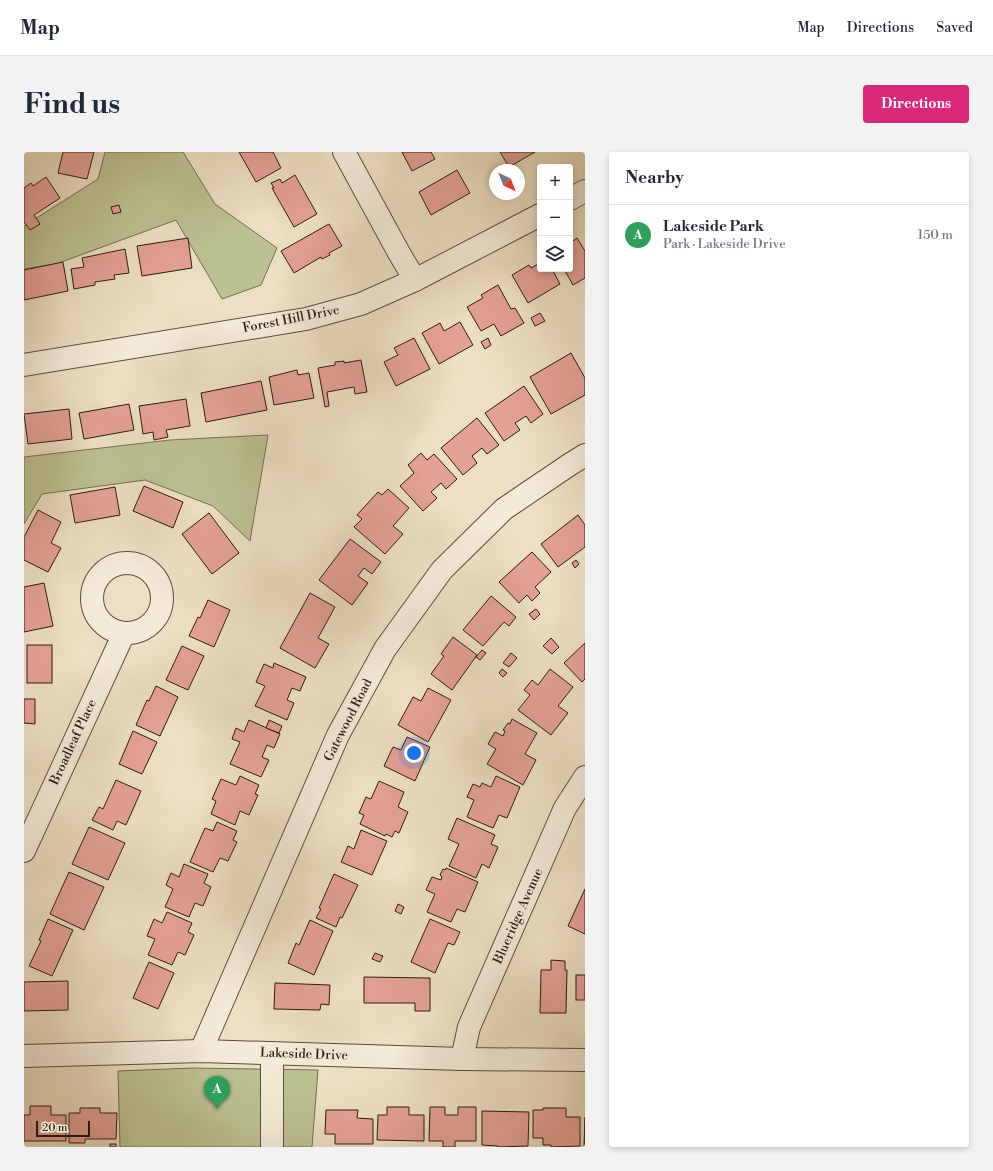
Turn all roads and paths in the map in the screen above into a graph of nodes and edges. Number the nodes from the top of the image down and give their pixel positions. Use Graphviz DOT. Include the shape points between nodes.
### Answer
graph roads {
  1 [pos="344,152"];
  2 [pos="585,191"];
  3 [pos="573,197"];
  4 [pos="537,217"];
  5 [pos="415,280"];
  6 [pos="24,365"];
  7 [pos="585,456"];
  8 [pos="124,633"];
  9 [pos="585,777"];
  10 [pos="29,825"];
  11 [pos="24,851"];
  12 [pos="201,1051"];
  13 [pos="272,1054"];
  14 [pos="24,1056"];
  15 [pos="462,1059"];
  16 [pos="585,1060"];
  17 [pos="272,1147"];
  1 -- 5 [label="street"];
  2 -- 3 [label="street"];
  4 -- 5 [label="street, Forest Hill Drive"];
  5 -- 6 [label="street, Forest Hill Drive" via="361,304 306,319"];
  7 -- 12 [label="street, Gatewood Road" via="504,509 442,570 385,649 338,735"];
  8 -- 10 [label="street, Broadleaf Place"];
  9 -- 15 [label="street, Blueridge Avenue" via="565,808 469,1027"];
  10 -- 11 [label="street, Broadleaf Place"];
  12 -- 13 [label="street, Lakeside Drive"];
  12 -- 14 [label="street, Lakeside Drive"];
  13 -- 15 [label="street, Lakeside Drive"];
  13 -- 17 [label="street"];
  15 -- 16 [label="street, Lakeside Drive"];
}
